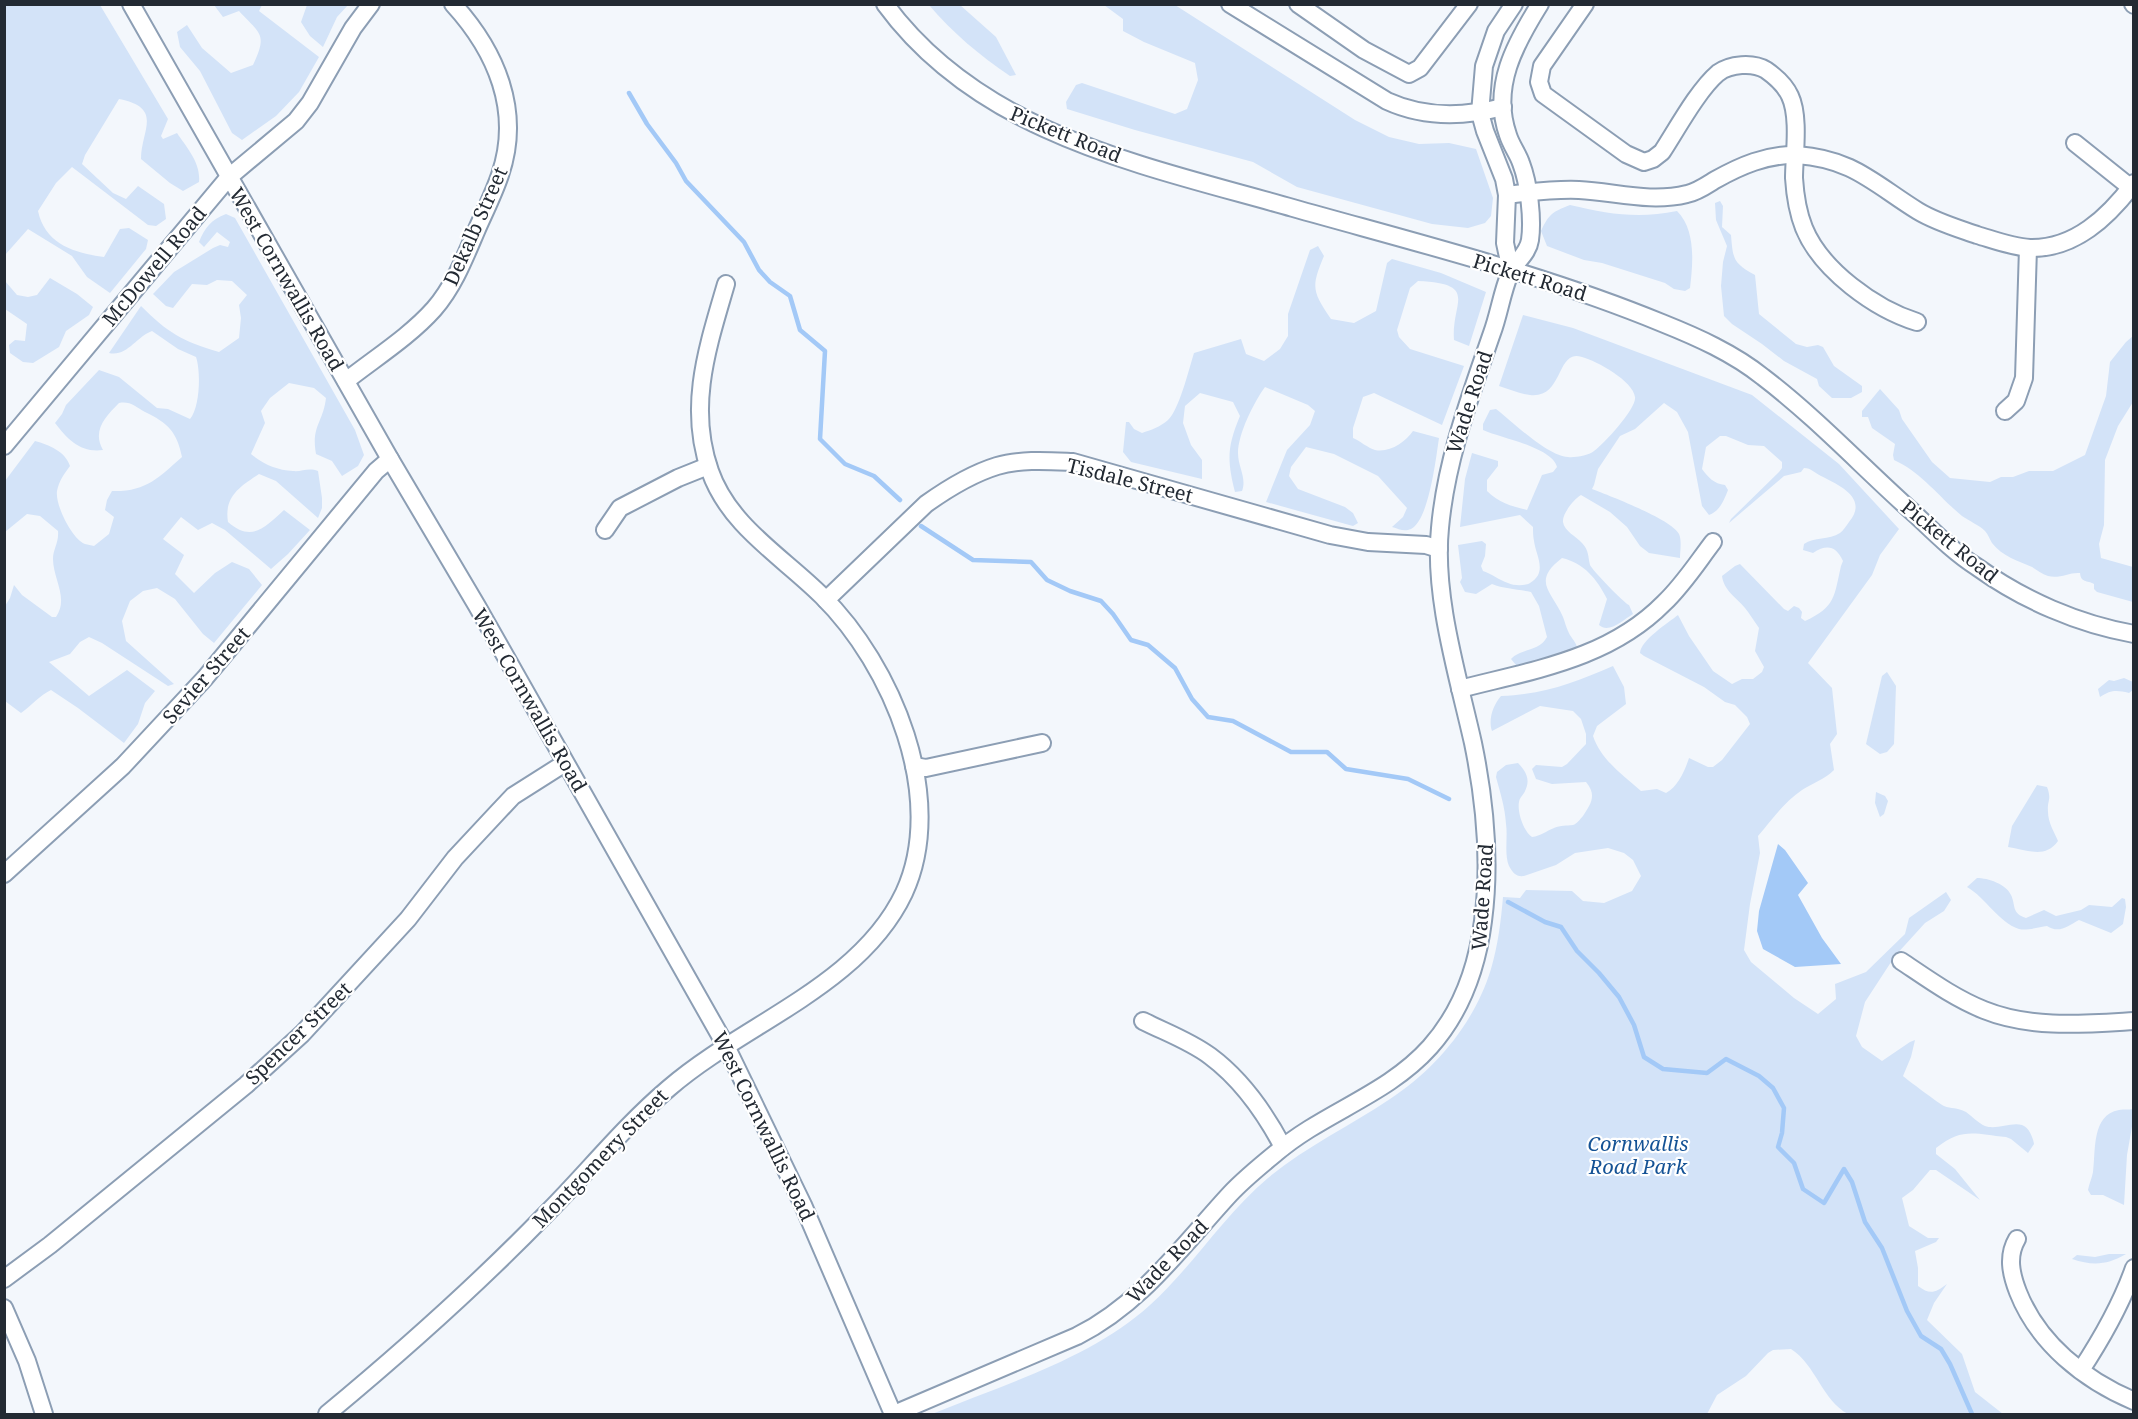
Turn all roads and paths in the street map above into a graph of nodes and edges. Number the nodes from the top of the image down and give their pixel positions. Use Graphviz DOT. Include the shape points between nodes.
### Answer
graph roads {
  1 [pos="131,4"];
  2 [pos="371,4"];
  3 [pos="453,4"];
  4 [pos="885,4"];
  5 [pos="1230,4"];
  6 [pos="1298,4"];
  7 [pos="1469,4"];
  8 [pos="1514,4"];
  9 [pos="1540,4"];
  10 [pos="1585,4"];
  11 [pos="1503,107"];
  12 [pos="1480,113"];
  13 [pos="2075,143"];
  14 [pos="1794,155"];
  15 [pos="229,177"];
  16 [pos="2132,185"];
  17 [pos="1527,192"];
  18 [pos="1507,195"];
  19 [pos="2028,248"];
  20 [pos="1511,271"];
  21 [pos="726,284"];
  22 [pos="1917,322"];
  23 [pos="346,381"];
  24 [pos="2005,411"];
  25 [pos="4,446"];
  26 [pos="390,459"];
  27 [pos="708,466"];
  28 [pos="605,530"];
  29 [pos="1713,542"];
  30 [pos="1439,549"];
  31 [pos="826,600"];
  32 [pos="2133,634"];
  33 [pos="1460,689"];
  34 [pos="1042,743"];
  35 [pos="565,763"];
  36 [pos="914,766"];
  37 [pos="4,874"];
  38 [pos="1901,961"];
  39 [pos="1143,1021"];
  40 [pos="2133,1021"];
  41 [pos="726,1046"];
  42 [pos="1283,1147"];
  43 [pos="2017,1239"];
  44 [pos="2133,1268"];
  45 [pos="4,1279"];
  46 [pos="4,1308"];
  47 [pos="2081,1370"];
  48 [pos="2133,1401"];
  49 [pos="44,1414"];
  50 [pos="327,1414"];
  51 [pos="893,1414"];
  1 -- 15 [label="street, West Cornwallis Road"];
  2 -- 15 [label="street, McDowell Road" via="352,28 296,121"];
  3 -- 23 [label="street, Dekalb Street" via="489,52 498,74 508,119 500,174 461,267 436,307"];
  4 -- 20 [label="street, Pickett Road" via="905,31 987,100 1059,136 1147,166"];
  5 -- 12 [label="street" via="1400,107 1437,114"];
  6 -- 7 [label="street" via="1364,50 1409,74 1420,68"];
  8 -- 12 [label="street" via="1496,31 1484,66"];
  9 -- 11 [label="street" via="1508,64"];
  10 -- 14 [label="street" via="1542,66 1539,82 1543,94 1626,154 1644,162 1662,152 1706,86 1720,72 1739,65 1760,66 1779,79 1791,97"];
  11 -- 12 [label="street"];
  11 -- 17 [label="street" via="1508,137 1523,166"];
  12 -- 18 [label="street"];
  13 -- 16 [label="street"];
  14 -- 17 [label="street" via="1743,164 1689,194 1662,198 1580,190"];
  14 -- 19 [label="street" via="1821,158 1855,169 1932,218"];
  14 -- 22 [label="street" via="1797,205 1803,226 1821,256 1870,300"];
  15 -- 23 [label="street, West Cornwallis Road"];
  15 -- 25 [label="street, McDowell Road"];
  16 -- 19 [label="street" via="2108,214 2089,229 2046,247"];
  17 -- 18 [label="street"];
  17 -- 20 [label="street" via="1531,215 1528,250"];
  18 -- 20 [label="street" via="1505,243"];
  19 -- 24 [label="street" via="2024,378 2016,401"];
  20 -- 30 [label="street, Wade Road" via="1454,448 1444,493"];
  20 -- 32 [label="street, Pickett Road" via="1577,290 1731,355 1797,405 1974,566 2015,592 2054,609 2088,623"];
  21 -- 27 [label="street, Montgomery Street" via="701,376 700,411"];
  23 -- 26 [label="street, West Cornwallis Road"];
  26 -- 35 [label="street, West Cornwallis Road"];
  26 -- 37 [label="street, Sevier Street" via="206,678 123,766"];
  27 -- 28 [label="street" via="620,508"];
  27 -- 31 [label="street, Montgomery Street" via="718,492 752,534"];
  29 -- 33 [label="street" via="1664,604 1618,640 1565,663"];
  30 -- 31 [label="street, Tisdale Street" via="1330,535 1073,462 1010,464 997,466 944,491 926,504"];
  30 -- 33 [label="street, Wade Road" via="1440,576"];
  31 -- 36 [label="street, Montgomery Street" via="876,670 908,741"];
  33 -- 42 [label="street, Wade Road" via="1474,747 1488,842 1485,907 1474,969 1454,1015 1412,1066"];
  34 -- 36 [label="street" via="926,768"];
  35 -- 41 [label="street, West Cornwallis Road"];
  35 -- 45 [label="street, Spencer Street" via="505,805 455,858 408,919 302,1034 238,1092"];
  36 -- 41 [label="street, Montgomery Street" via="919,795 919,839 910,878 890,918 848,966"];
  38 -- 40 [label="street" via="1985,1011 2046,1023"];
  39 -- 42 [label="street" via="1185,1041 1222,1066 1242,1086"];
  41 -- 50 [label="street, Montgomery Street" via="649,1106 441,1318"];
  41 -- 51 [label="street, West Cornwallis Road" via="812,1226"];
  42 -- 51 [label="street, Wade Road" via="1232,1192 1152,1282 1106,1321"];
  43 -- 47 [label="street" via="2012,1271 2025,1309 2052,1347"];
  44 -- 47 [label="street" via="2102,1337"];
  46 -- 49 [label="street"];
  47 -- 48 [label="street"];
}
